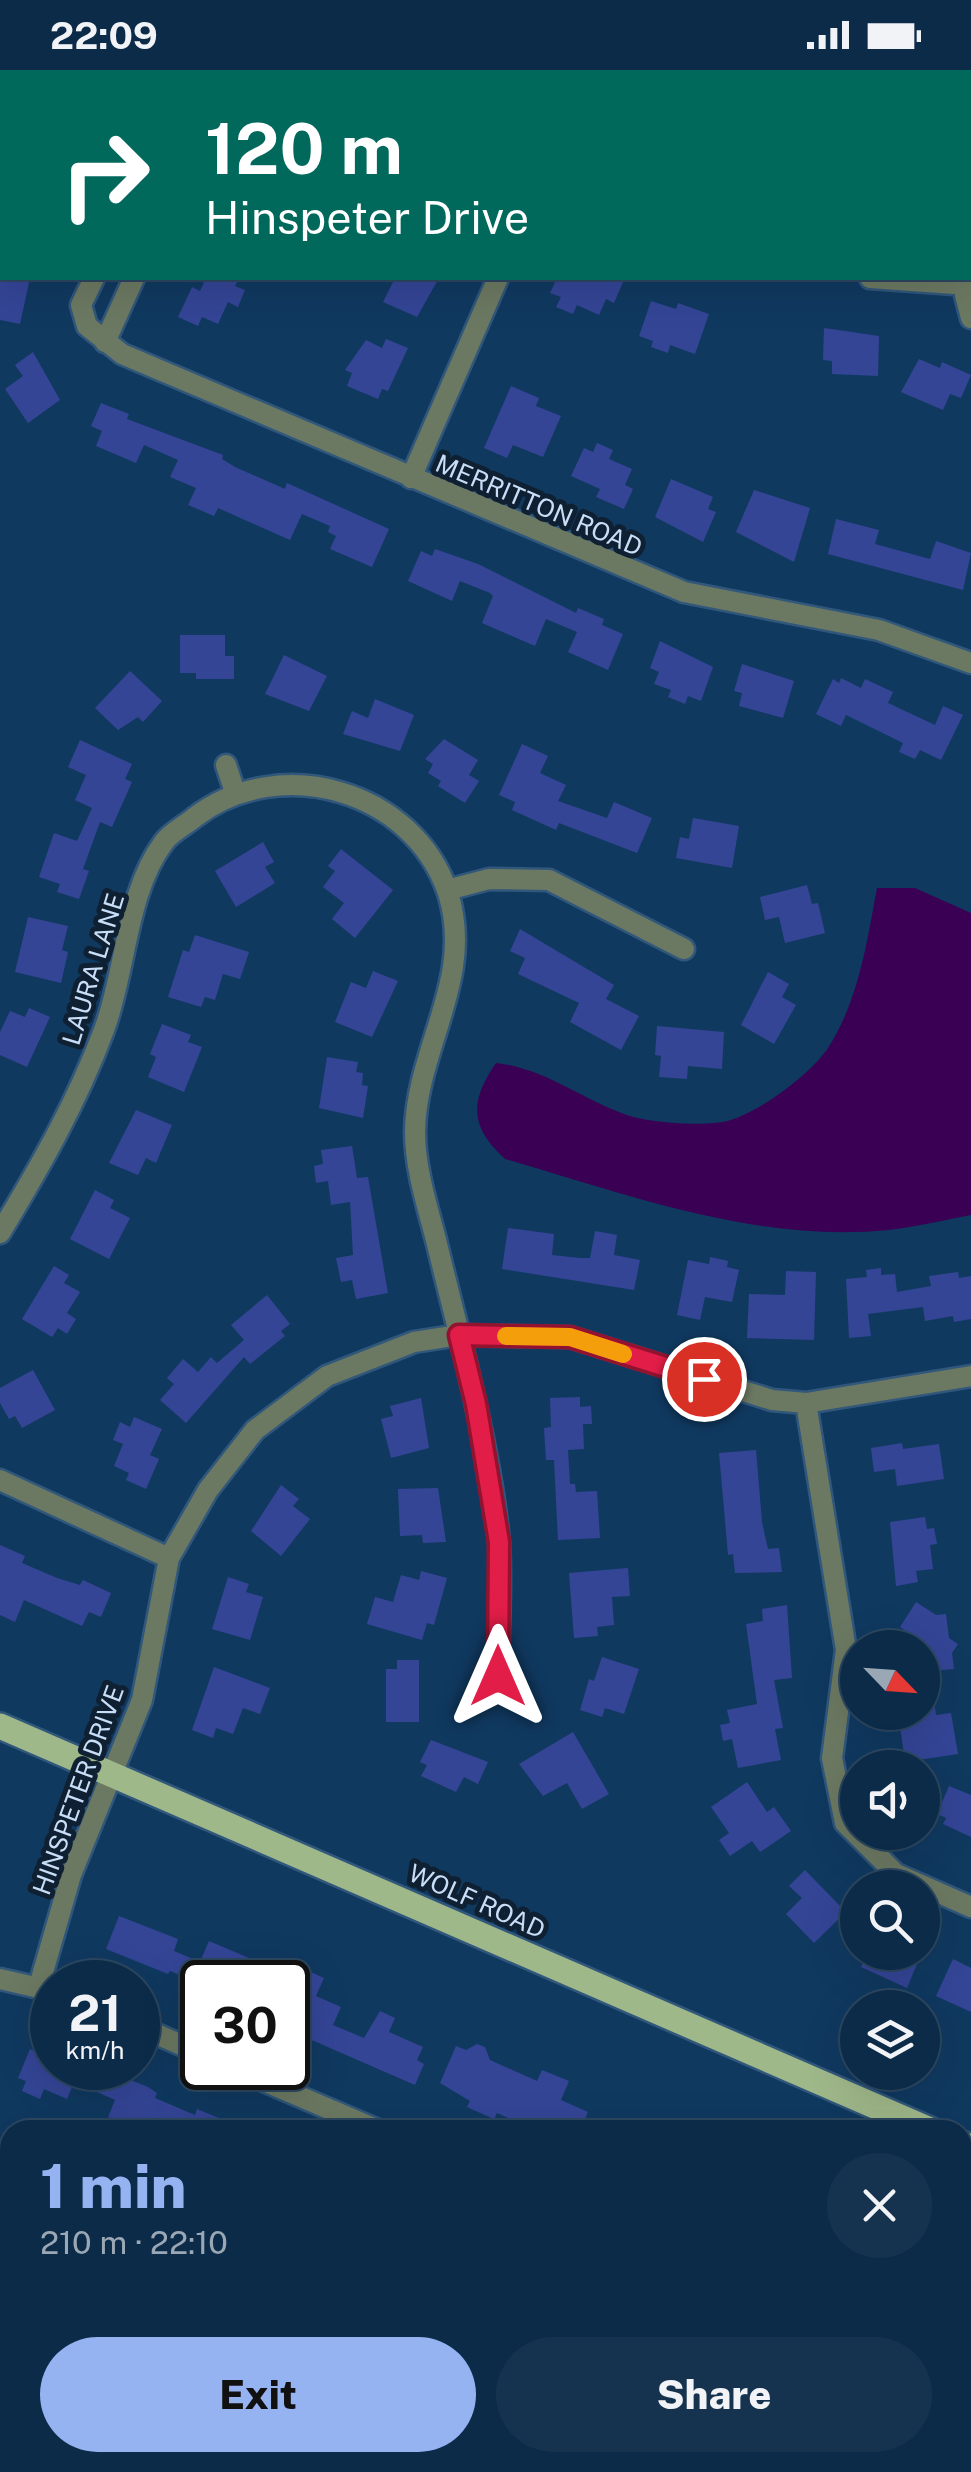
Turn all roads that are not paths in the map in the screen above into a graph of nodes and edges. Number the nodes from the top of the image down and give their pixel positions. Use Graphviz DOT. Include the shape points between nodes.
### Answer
graph roads {
  1 [pos="93,280"];
  2 [pos="133,280"];
  3 [pos="497,280"];
  4 [pos="920,280"];
  5 [pos="970,282"];
  6 [pos="971,318"];
  7 [pos="105,342"];
  8 [pos="412,478"];
  9 [pos="971,662"];
  10 [pos="226,764"];
  11 [pos="235,792"];
  12 [pos="446,890"];
  13 [pos="684,949"];
  14 [pos="0,1233"];
  15 [pos="459,1335"];
  16 [pos="971,1376"];
  17 [pos="806,1403"];
  18 [pos="0,1480"];
  19 [pos="169,1558"];
  20 [pos="498,1676"];
  21 [pos="0,1726"];
  22 [pos="110,1772"];
  23 [pos="971,1906"];
  24 [pos="52,1960"];
  25 [pos="0,1979"];
  26 [pos="30,1985"];
  27 [pos="284,2090"];
  28 [pos="355,2120"];
  29 [pos="907,2120"];
  1 -- 7 [label="street" via="81,305 87,326"];
  2 -- 7 [label="street"];
  3 -- 8 [label="street"];
  4 -- 5 [label="street"];
  5 -- 6 [label="street"];
  7 -- 8 [label="street, MERRITTON ROAD"];
  8 -- 9 [label="street, MERRITTON ROAD" via="684,592 879,630"];
  10 -- 11 [label="street"];
  11 -- 12 [label="street, LAURA LANE" via="284,784 357,797 390,814 414,837"];
  11 -- 14 [label="street, LAURA LANE" via="164,841 136,905 106,1026 59,1136"];
  12 -- 13 [label="street" via="490,879 550,880"];
  12 -- 15 [label="street, LAURA LANE" via="456,927 454,970 420,1081 415,1133"];
  15 -- 17 [label="street, HINSPETER DRIVE" via="570,1337 772,1400"];
  15 -- 19 [label="street, HINSPETER DRIVE" via="414,1342 327,1376 270,1420 208,1490"];
  15 -- 20 [label="street, LAURA LANE" via="499,1542"];
  16 -- 17 [label="street, HINSPETER DRIVE"];
  17 -- 23 [label="street" via="846,1650 832,1758 845,1823 896,1874"];
  18 -- 19 [label="street"];
  19 -- 22 [label="street, HINSPETER DRIVE" via="142,1700"];
  21 -- 22 [label="main road, WOLF ROAD"];
  22 -- 24 [label="street, HINSPETER DRIVE" via="71,1875"];
  22 -- 29 [label="main road, WOLF ROAD"];
  25 -- 26 [label="street"];
  27 -- 28 [label="street"];
}
